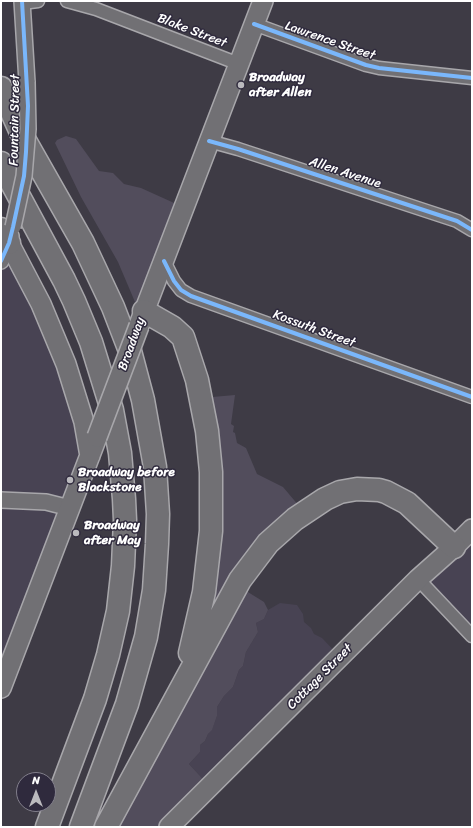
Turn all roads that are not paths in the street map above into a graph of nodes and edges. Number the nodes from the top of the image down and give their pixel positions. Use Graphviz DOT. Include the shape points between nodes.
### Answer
graph roads {
  1 [pos="38,1"];
  2 [pos="67,1"];
  3 [pos="263,1"];
  4 [pos="22,2"];
  5 [pos="254,24"];
  6 [pos="239,64"];
  7 [pos="472,78"];
  8 [pos="1,88"];
  9 [pos="210,141"];
  10 [pos="1,164"];
  11 [pos="472,230"];
  12 [pos="6,240"];
  13 [pos="164,261"];
  14 [pos="141,319"];
  15 [pos="472,397"];
  16 [pos="90,456"];
  17 [pos="1,500"];
  18 [pos="69,509"];
  19 [pos="472,528"];
  20 [pos="454,547"];
  21 [pos="418,579"];
  22 [pos="472,636"];
  23 [pos="1,687"];
  24 [pos="178,692"];
  25 [pos="47,827"];
  26 [pos="81,827"];
  27 [pos="106,827"];
  28 [pos="169,827"];
  1 -- 4 [label="street"];
  2 -- 6 [label="street, Blake Street" via="96,9"];
  3 -- 5 [label="main road, Broadway"];
  4 -- 12 [label="street, Fountain Street, bridge" via="28,129 22,183"];
  5 -- 6 [label="main road, Broadway"];
  5 -- 7 [label="street, Lawrence Street" via="378,68"];
  6 -- 9 [label="main road, Broadway"];
  8 -- 26 [label="highway" via="24,139 88,254 113,307 130,351 144,400 155,467 157,544 154,590 146,637 127,704"];
  9 -- 11 [label="street, Allen Avenue" via="457,221"];
  9 -- 13 [label="main road, Broadway"];
  10 -- 25 [label="highway" via="64,280 91,342 106,386 113,417 120,453 124,499 123,566 112,641 95,699"];
  12 -- 16 [label="main road" via="41,304 61,350 84,422"];
  13 -- 14 [label="main road, Broadway"];
  13 -- 15 [label="street, Kossuth Street" via="174,281 181,290 191,296"];
  14 -- 16 [label="main road, Broadway, bridge"];
  14 -- 24 [label="highway" via="172,327 183,337 197,380 207,431 211,472 211,531 204,592 193,644"];
  16 -- 18 [label="main road, Broadway"];
  17 -- 18 [label="street" via="46,502"];
  18 -- 23 [label="main road, Broadway"];
  19 -- 20 [label="main road, Cottage Street"];
  20 -- 21 [label="main road, Cottage Street"];
  20 -- 24 [label="highway" via="413,507 386,492 357,489 340,492 325,499 285,527 253,562 232,593"];
  21 -- 22 [label="street"];
  21 -- 28 [label="main road, Cottage Street"];
  24 -- 27 [label="highway"];
}
